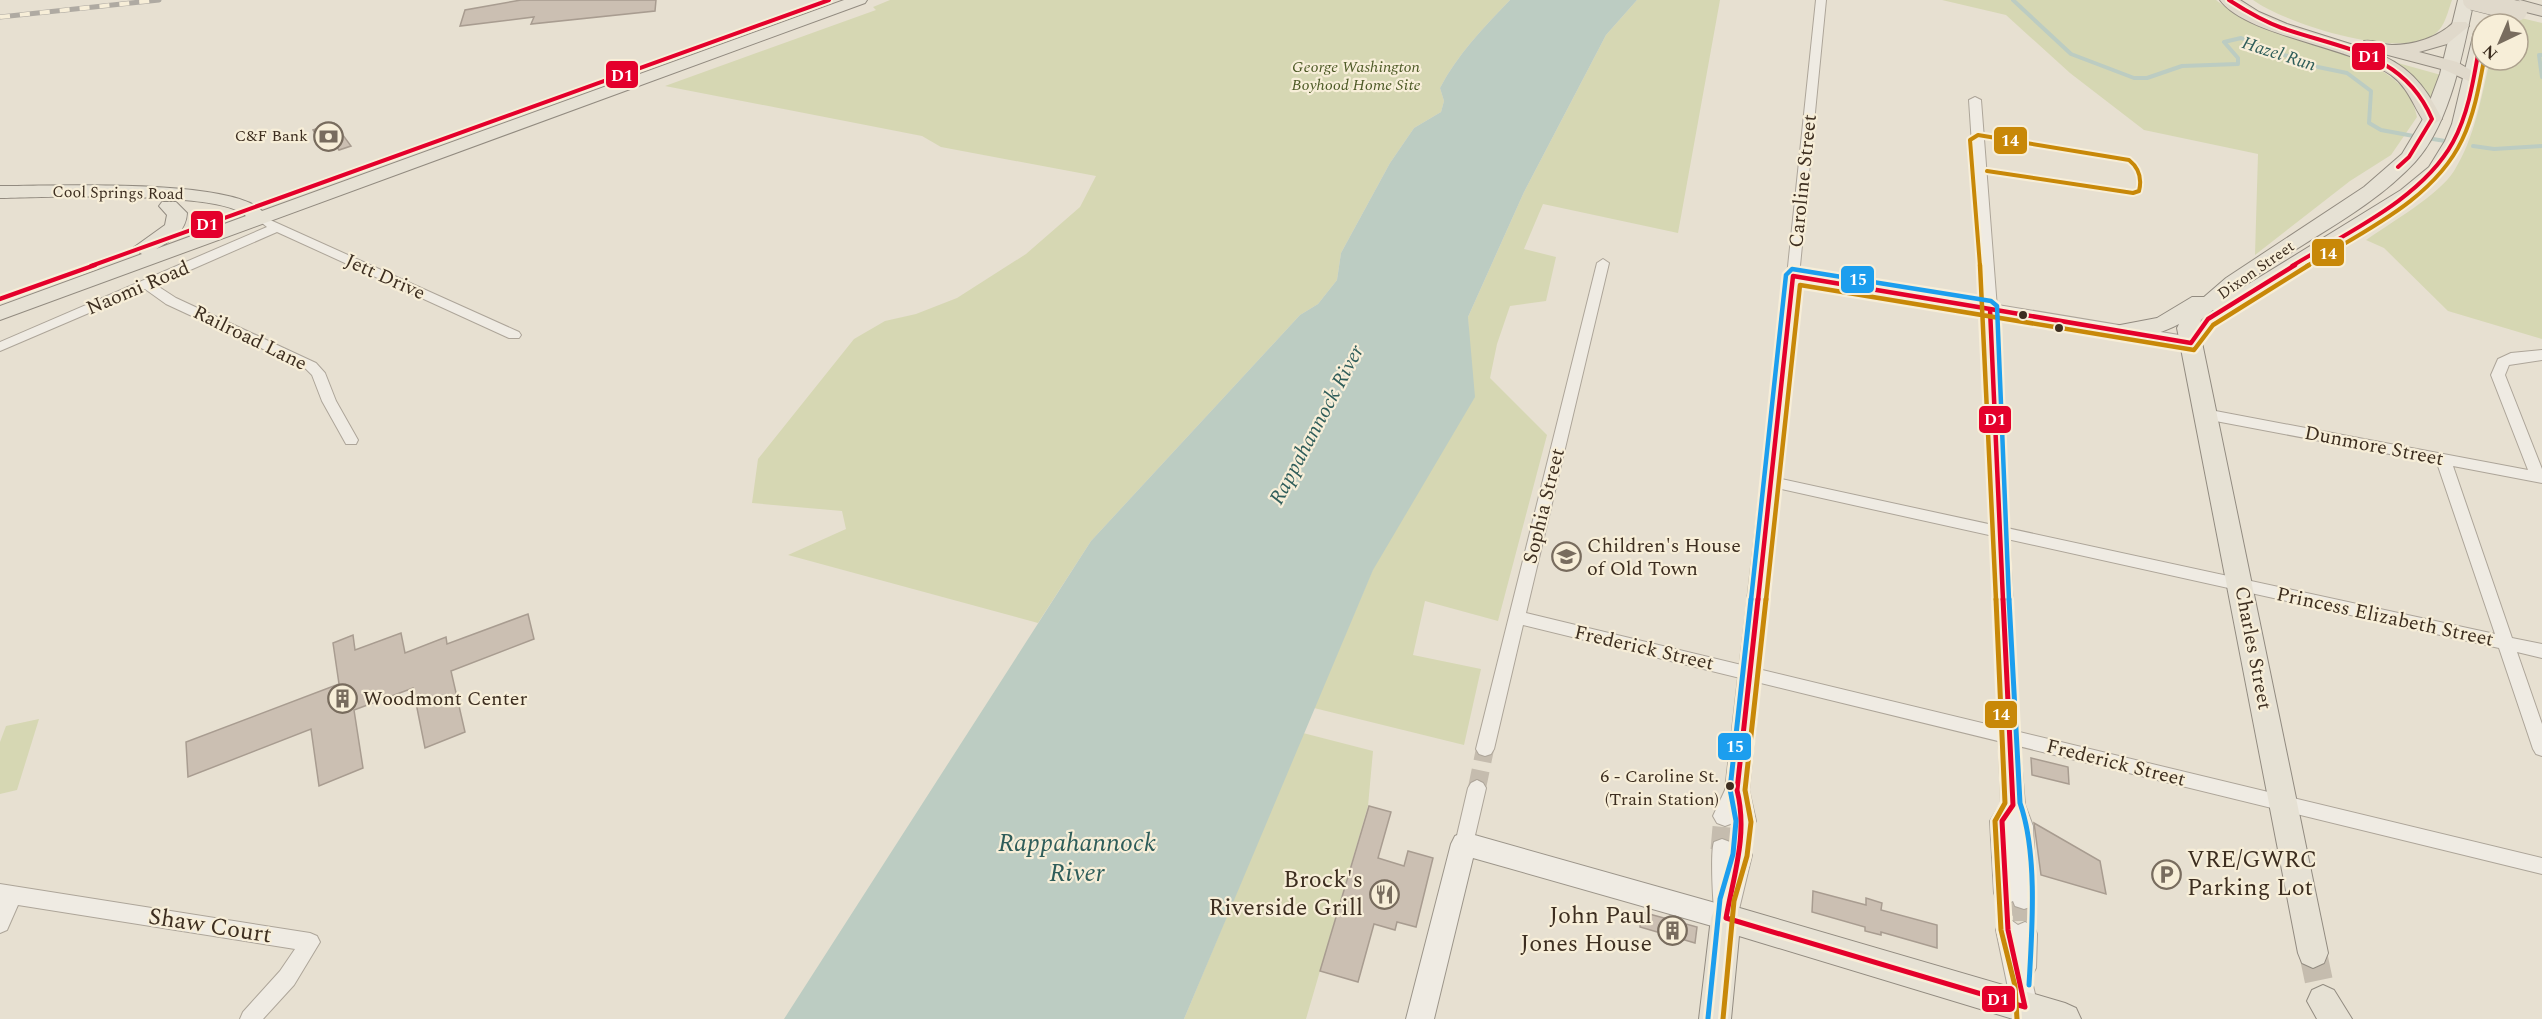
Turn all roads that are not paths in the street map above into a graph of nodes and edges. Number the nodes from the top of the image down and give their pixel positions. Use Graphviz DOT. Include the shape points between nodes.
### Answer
graph roads {
  1 [pos="830,0"];
  2 [pos="859,0"];
  3 [pos="1821,0"];
  4 [pos="2229,0"];
  5 [pos="2246,0"];
  6 [pos="2466,0"];
  7 [pos="2473,0"];
  8 [pos="2500,0"];
  9 [pos="2518,8"];
  10 [pos="2542,11"];
  11 [pos="2542,18"];
  12 [pos="2460,26"];
  13 [pos="2327,43"];
  14 [pos="2372,45"];
  15 [pos="2450,70"];
  16 [pos="2474,72"];
  17 [pos="2473,77"];
  18 [pos="1975,100"];
  19 [pos="2432,119"];
  20 [pos="0,192"];
  21 [pos="0,203"];
  22 [pos="169,206"];
  23 [pos="247,214"];
  24 [pos="276,228"];
  25 [pos="143,248"];
  26 [pos="1603,263"];
  27 [pos="1793,276"];
  28 [pos="2233,284"];
  29 [pos="147,285"];
  30 [pos="0,299"];
  31 [pos="1990,308"];
  32 [pos="0,313"];
  33 [pos="2123,331"];
  34 [pos="514,335"];
  35 [pos="2191,343"];
  36 [pos="0,347"];
  37 [pos="2542,355"];
  38 [pos="2205,414"];
  39 [pos="351,440"];
  40 [pos="2443,459"];
  41 [pos="2540,478"];
  42 [pos="1772,482"];
  43 [pos="2000,534"];
  44 [pos="2241,585"];
  45 [pos="1516,617"];
  46 [pos="2505,642"];
  47 [pos="2542,651"];
  48 [pos="1752,673"];
  49 [pos="2008,737"];
  50 [pos="1485,749"];
  51 [pos="2542,749"];
  52 [pos="1477,788"];
  53 [pos="2282,803"];
  54 [pos="1734,819"];
  55 [pos="1464,844"];
  56 [pos="1731,853"];
  57 [pos="2542,866"];
  58 [pos="6,894"];
  59 [pos="2015,896"];
  60 [pos="1726,909"];
  61 [pos="0,924"];
  62 [pos="2017,932"];
  63 [pos="2313,953"];
  64 [pos="2024,1004"];
  65 [pos="250,1019"];
  66 [pos="1420,1019"];
  67 [pos="1715,1019"];
  68 [pos="2065,1019"];
  1 -- 23 [label="main road"];
  2 -- 23 [label="main road"];
  3 -- 27 [label="street, Caroline Street"];
  4 -- 13 [label="highway" via="2262,21"];
  5 -- 14 [label="highway" via="2283,20"];
  6 -- 12 [label="main road, Dixon Street"];
  7 -- 9 [label="highway, bridge"];
  8 -- 9 [label="highway"];
  9 -- 10 [label="highway"];
  9 -- 11 [label="highway"];
  12 -- 14 [label="highway" via="2433,45"];
  12 -- 15 [label="main road, Dixon Street"];
  13 -- 15 [label="highway"];
  13 -- 19 [label="highway" via="2367,56 2406,78 2428,103"];
  14 -- 15 [label="highway"];
  15 -- 17 [label="highway"];
  15 -- 19 [label="main road, Dixon Street"];
  16 -- 17 [label="main road, Dixon Street"];
  17 -- 35 [label="main road, Dixon Street" via="2460,123 2444,161 2435,172 2408,194 2208,319"];
  18 -- 31 [label="street"];
  19 -- 28 [label="main road, Dixon Street" via="2409,157 2371,191"];
  20 -- 23 [label="main road, Cool Springs Road" via="159,192 228,201"];
  21 -- 22 [label="main road, Cool Springs Road"];
  22 -- 23 [label="main road, Cool Springs Road"];
  22 -- 25 [label="main road" via="177,213 176,225"];
  23 -- 24 [label="street, Jett Drive"];
  23 -- 25 [label="main road"];
  23 -- 32 [label="main road"];
  24 -- 29 [label="street, Naomi Road"];
  24 -- 34 [label="street, Jett Drive"];
  25 -- 30 [label="main road"];
  26 -- 45 [label="street, Sophia Street"];
  27 -- 31 [label="street"];
  27 -- 42 [label="street, Caroline Street"];
  28 -- 33 [label="main road" via="2163,324"];
  28 -- 35 [label="main road, Dixon Street" via="2192,316 2188,328"];
  29 -- 36 [label="street, Naomi Road"];
  29 -- 39 [label="street, Railroad Lane" via="171,301 311,366"];
  31 -- 33 [label="street"];
  31 -- 43 [label="street"];
  33 -- 35 [label="street"];
  35 -- 38 [label="main road, Charles Street"];
  37 -- 41 [label="street" via="2511,358 2501,364 2498,375"];
  38 -- 40 [label="street, Dunmore Street"];
  38 -- 44 [label="main road, Charles Street"];
  40 -- 41 [label="street, Dunmore Street"];
  40 -- 46 [label="street"];
  42 -- 43 [label="street, Princess Elizabeth Street"];
  42 -- 48 [label="street, Caroline Street"];
  43 -- 44 [label="street, Princess Elizabeth Street"];
  43 -- 49 [label="street"];
  44 -- 46 [label="street, Princess Elizabeth Street"];
  44 -- 53 [label="main road, Charles Street"];
  45 -- 48 [label="street, Frederick Street"];
  45 -- 50 [label="street, Sophia Street"];
  46 -- 47 [label="street, Princess Elizabeth Street"];
  46 -- 51 [label="street"];
  48 -- 49 [label="street, Frederick Street"];
  48 -- 54 [label="street, Caroline Street"];
  49 -- 53 [label="street, Frederick Street"];
  49 -- 59 [label="street" via="2013,805 2021,826"];
  52 -- 55 [label="street"];
  53 -- 57 [label="street, Frederick Street"];
  53 -- 63 [label="main road, Charles Street"];
  55 -- 60 [label="main road"];
  55 -- 66 [label="main road"];
  56 -- 60 [label="street"];
  58 -- 61 [label="street, Shaw Court"];
  58 -- 65 [label="street, Shaw Court" via="310,942 287,978"];
  60 -- 64 [label="main road"];
  60 -- 67 [label="main road"];
  62 -- 64 [label="street"];
  64 -- 68 [label="main road"];
}
